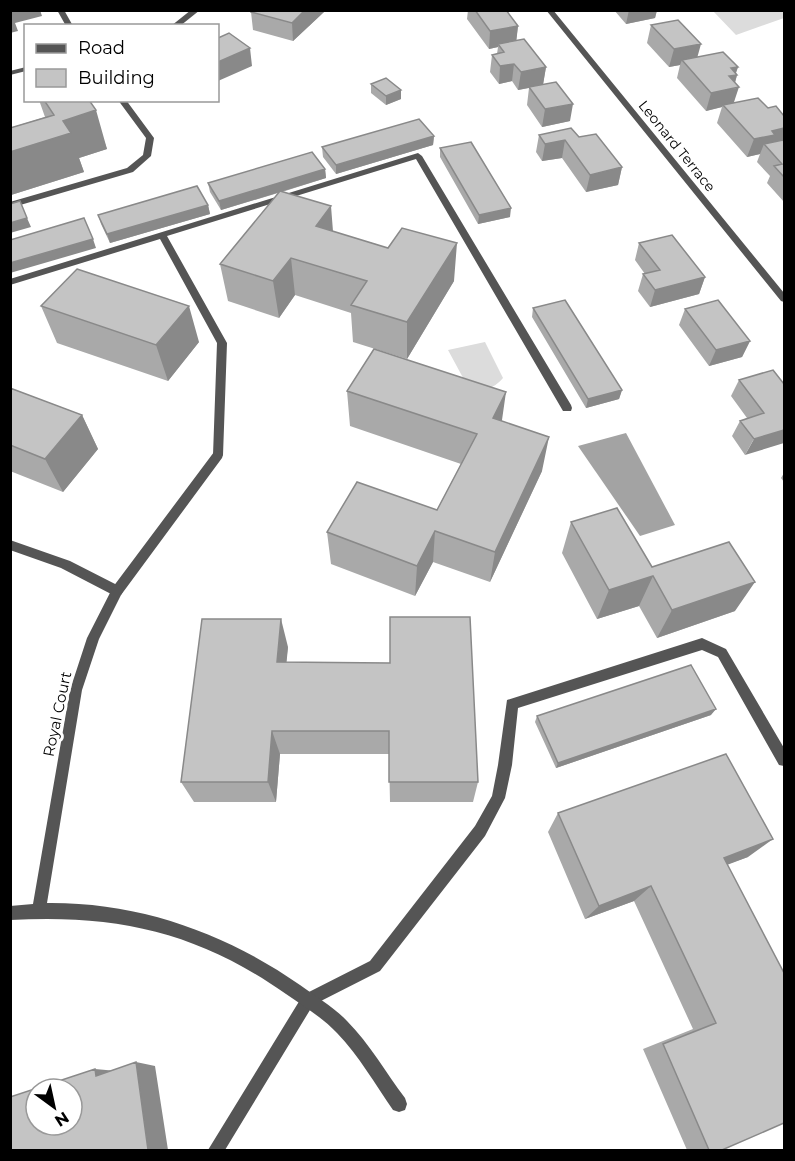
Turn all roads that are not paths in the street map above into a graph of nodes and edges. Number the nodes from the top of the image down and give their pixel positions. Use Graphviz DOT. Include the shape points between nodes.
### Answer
graph roads {
  1 [pos="60,10"];
  2 [pos="198,10"];
  3 [pos="549,10"];
  4 [pos="69,24"];
  5 [pos="177,24"];
  6 [pos="123,102"];
  7 [pos="10,205"];
  8 [pos="162,235"];
  9 [pos="10,282"];
  10 [pos="784,299"];
  11 [pos="567,408"];
  12 [pos="10,545"];
  13 [pos="117,591"];
  14 [pos="784,760"];
  15 [pos="39,910"];
  16 [pos="10,913"];
  17 [pos="308,1000"];
  18 [pos="399,1104"];
  19 [pos="216,1150"];
  1 -- 4 [label="street"];
  2 -- 5 [label="street"];
  3 -- 10 [label="street, Leonard Terrace"];
  6 -- 7 [label="street" via="150,138 147,156 130,170"];
  8 -- 9 [label="street"];
  8 -- 11 [label="street" via="418,156"];
  8 -- 13 [label="street, Royal Court" via="222,343 218,455"];
  12 -- 13 [label="street" via="88,573"];
  13 -- 15 [label="street, Royal Court" via="93,638 76,690"];
  14 -- 17 [label="street" via="722,653 702,644 512,704 498,798 480,831 375,966"];
  15 -- 16 [label="street"];
  15 -- 17 [label="street" via="82,910 148,920 213,942 279,978"];
  17 -- 18 [label="street" via="344,1029"];
  17 -- 19 [label="street"];
}
